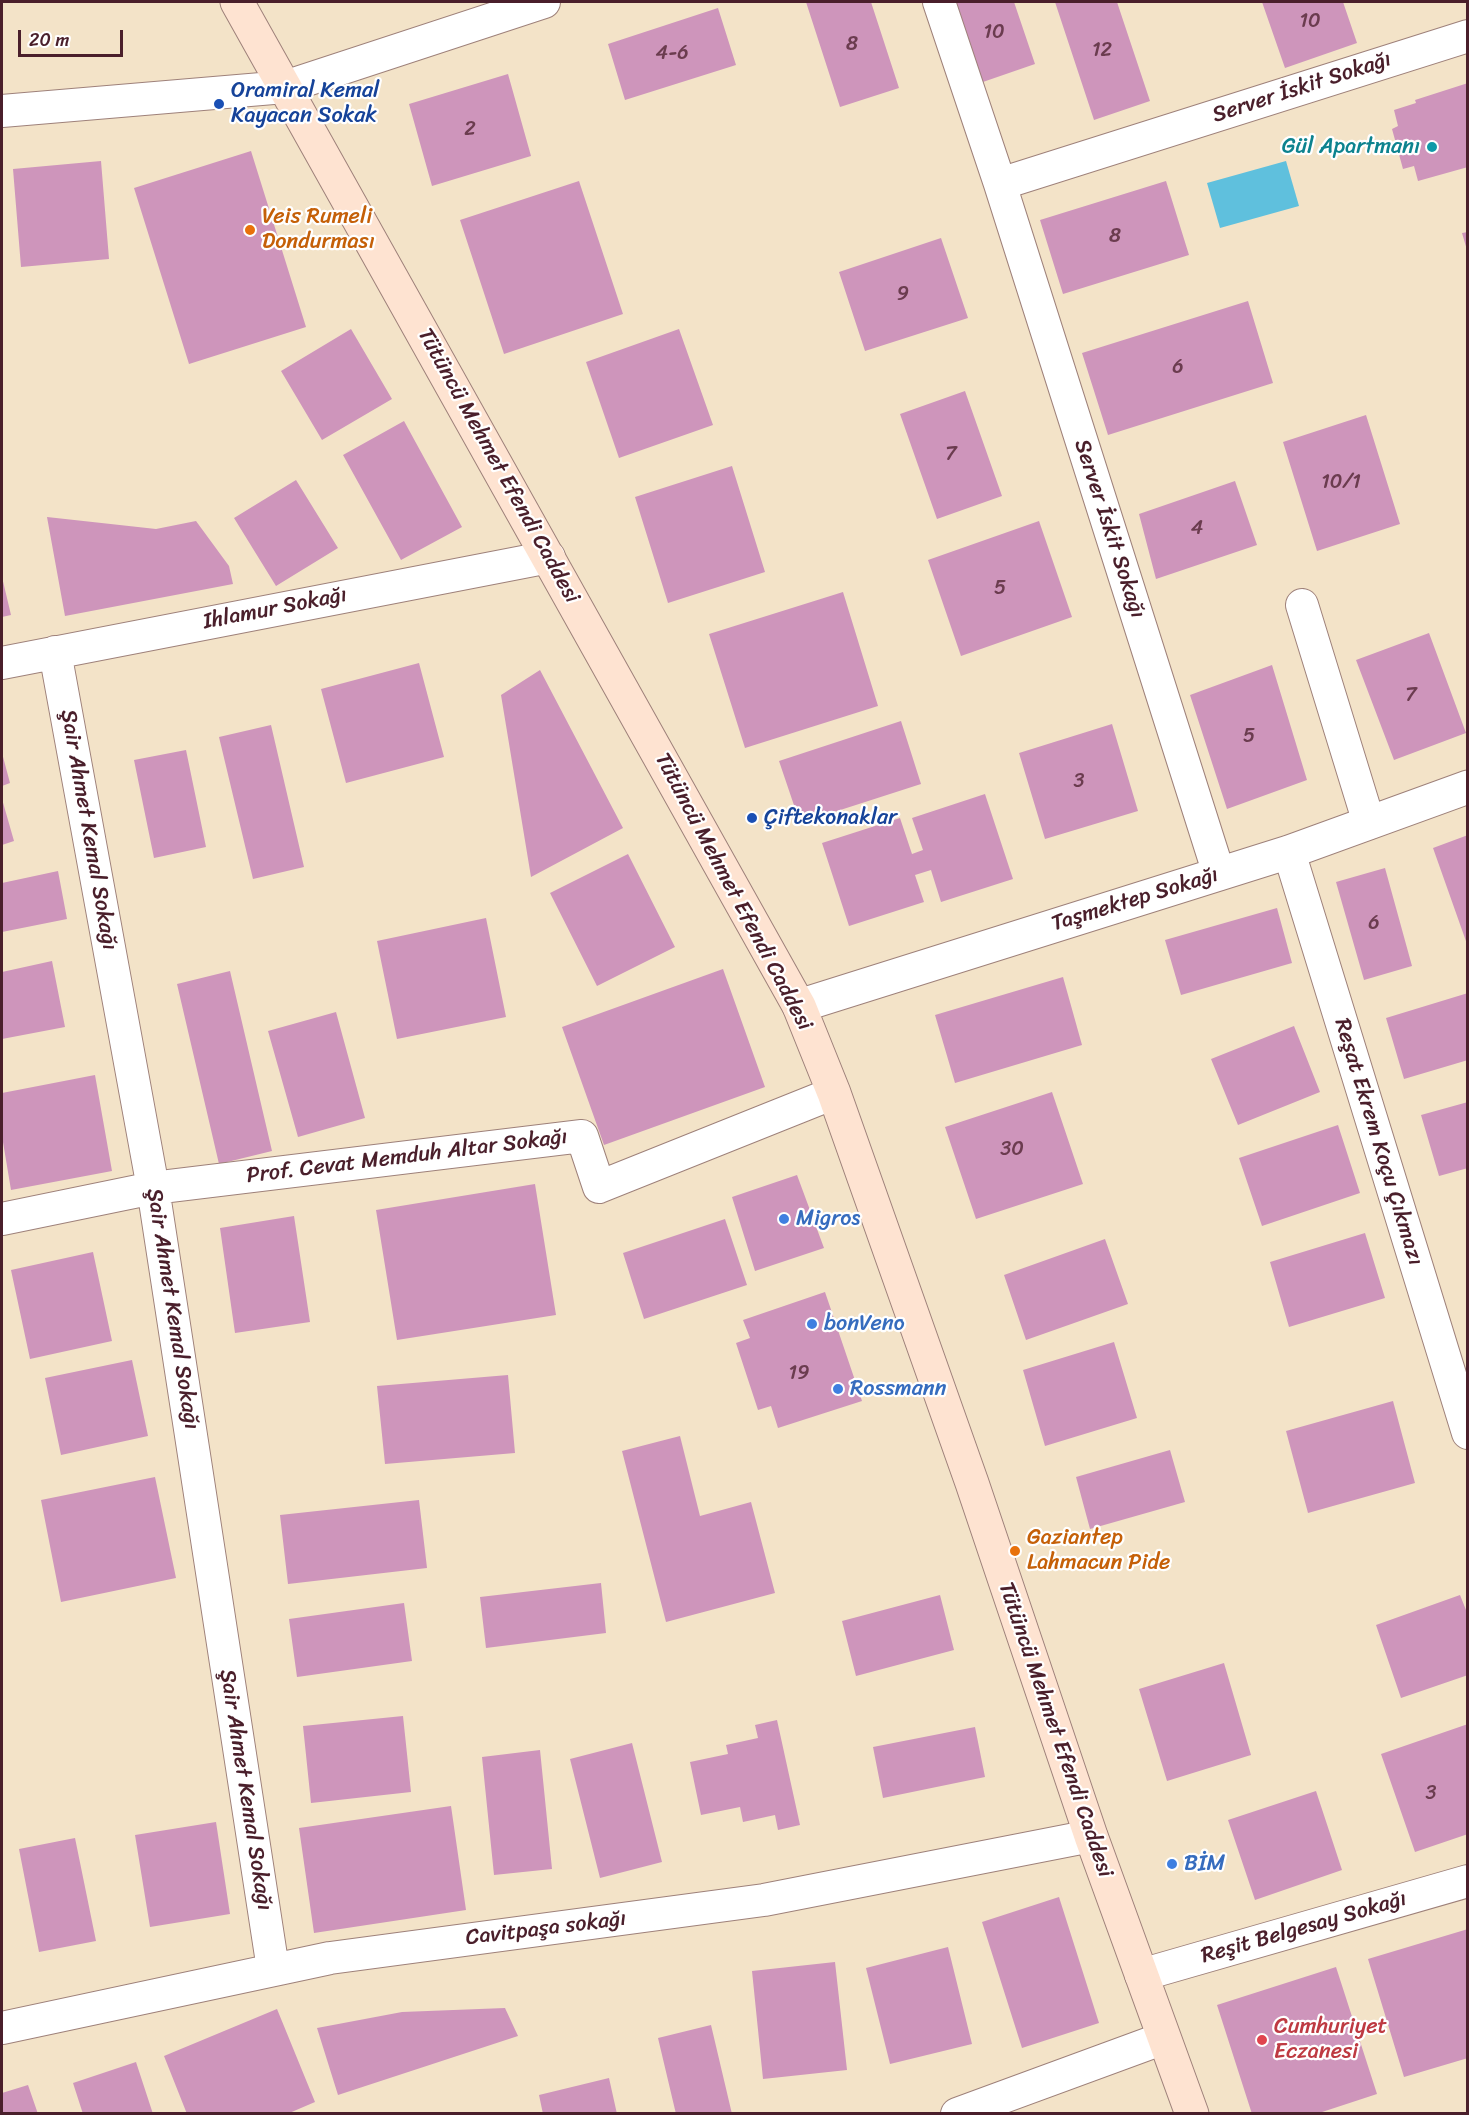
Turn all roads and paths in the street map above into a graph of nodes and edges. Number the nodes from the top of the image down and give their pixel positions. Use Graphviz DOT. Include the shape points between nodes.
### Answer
graph roads {
  1 [pos="237,2"];
  2 [pos="544,2"];
  3 [pos="939,2"];
  4 [pos="1467,36"];
  5 [pos="285,87"];
  6 [pos="2,111"];
  7 [pos="1000,184"];
  8 [pos="549,557"];
  9 [pos="1302,605"];
  10 [pos="55,651"];
  11 [pos="2,663"];
  12 [pos="1467,787"];
  13 [pos="1369,823"];
  14 [pos="1288,852"];
  15 [pos="1219,874"];
  16 [pos="799,1006"];
  17 [pos="834,1093"];
  18 [pos="153,1188"];
  19 [pos="2,1219"];
  20 [pos="1467,1433"];
  21 [pos="1091,1836"];
  22 [pos="1467,1881"];
  23 [pos="273,1969"];
  24 [pos="1141,1975"];
  25 [pos="2,2028"];
  26 [pos="1164,2038"];
  27 [pos="957,2114"];
  28 [pos="1192,2114"];
  1 -- 5 [label="main road, Tütüncü Mehmet Efendi Caddesi"];
  2 -- 5 [label="street"];
  3 -- 7 [label="street, Server İskit Sokağı"];
  4 -- 7 [label="street, Server İskit Sokağı"];
  5 -- 6 [label="street"];
  5 -- 8 [label="main road, Tütüncü Mehmet Efendi Caddesi"];
  7 -- 15 [label="street, Server İskit Sokağı"];
  8 -- 10 [label="street, Ihlamur Sokağı"];
  8 -- 16 [label="main road, Tütüncü Mehmet Efendi Caddesi"];
  9 -- 13 [label="street"];
  10 -- 11 [label="street, Ihlamur Sokağı"];
  10 -- 18 [label="street, Şair Ahmet Kemal Sokağı"];
  12 -- 13 [label="street, Taşmektep Sokağı"];
  13 -- 14 [label="street, Taşmektep Sokağı"];
  14 -- 15 [label="street, Taşmektep Sokağı"];
  14 -- 20 [label="street, Reşat Ekrem Koçu Çıkmazı"];
  15 -- 16 [label="street, Taşmektep Sokağı"];
  16 -- 17 [label="main road, Tütüncü Mehmet Efendi Caddesi"];
  17 -- 18 [label="street, Prof. Cevat Memduh Altar Sokağı" via="599,1187 582,1136"];
  17 -- 21 [label="main road, Tütüncü Mehmet Efendi Caddesi"];
  18 -- 19 [label="street, Prof. Cevat Memduh Altar Sokağı"];
  18 -- 23 [label="street, Şair Ahmet Kemal Sokağı"];
  21 -- 23 [label="street, Cavitpaşa sokağı" via="764,1900 367,1952"];
  21 -- 24 [label="main road, Tütüncü Mehmet Efendi Caddesi"];
  22 -- 24 [label="street, Reşit Belgesay Sokağı"];
  23 -- 25 [label="street, Cavitpaşa sokağı"];
  24 -- 26 [label="main road, Tütüncü Mehmet Efendi Caddesi"];
  26 -- 27 [label="street"];
  26 -- 28 [label="main road, Tütüncü Mehmet Efendi Caddesi"];
}
